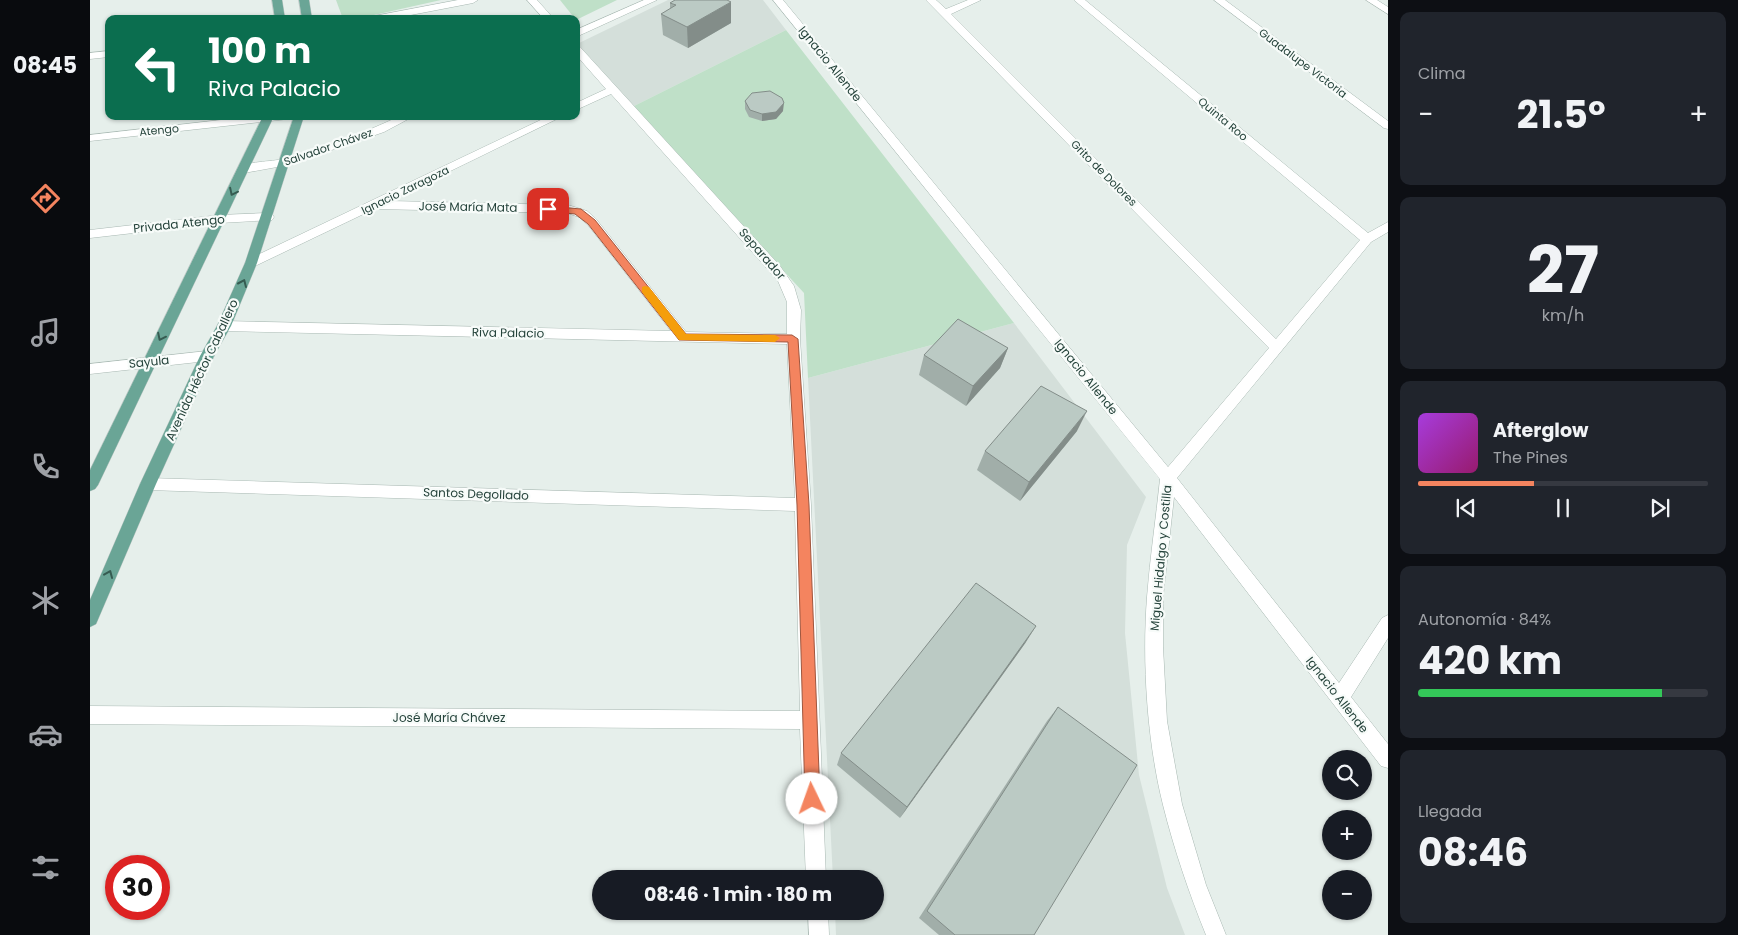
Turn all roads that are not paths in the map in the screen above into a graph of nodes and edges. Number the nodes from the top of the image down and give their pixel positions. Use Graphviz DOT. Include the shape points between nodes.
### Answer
graph roads {
  1 [pos="276,0"];
  2 [pos="304,0"];
  3 [pos="473,0"];
  4 [pos="532,0"];
  5 [pos="652,0"];
  6 [pos="778,0"];
  7 [pos="931,0"];
  8 [pos="976,0"];
  9 [pos="1079,0"];
  10 [pos="1219,0"];
  11 [pos="1371,0"];
  12 [pos="1388,11"];
  13 [pos="945,13"];
  14 [pos="279,15"];
  15 [pos="306,15"];
  16 [pos="395,15"];
  17 [pos="545,15"];
  18 [pos="580,32"];
  19 [pos="580,53"];
  20 [pos="105,54"];
  21 [pos="90,56"];
  22 [pos="614,89"];
  23 [pos="580,105"];
  24 [pos="243,120"];
  25 [pos="268,120"];
  26 [pos="298,120"];
  27 [pos="401,120"];
  28 [pos="550,120"];
  29 [pos="1388,126"];
  30 [pos="90,138"];
  31 [pos="284,163"];
  32 [pos="244,169"];
  33 [pos="374,205"];
  34 [pos="268,217"];
  35 [pos="220,219"];
  36 [pos="1388,226"];
  37 [pos="90,234"];
  38 [pos="1367,239"];
  39 [pos="252,264"];
  40 [pos="224,326"];
  41 [pos="683,337"];
  42 [pos="792,339"];
  43 [pos="1276,347"];
  44 [pos="207,356"];
  45 [pos="149,361"];
  46 [pos="90,369"];
  47 [pos="1168,478"];
  48 [pos="148,484"];
  49 [pos="90,485"];
  50 [pos="803,505"];
  51 [pos="90,619"];
  52 [pos="1388,623"];
  53 [pos="1340,698"];
  54 [pos="90,715"];
  55 [pos="809,720"];
  56 [pos="1388,759"];
  57 [pos="816,870"];
  58 [pos="818,920"];
  59 [pos="819,935"];
  60 [pos="1216,935"];
  1 -- 14 [label="main road"];
  2 -- 15 [label="main road"];
  3 -- 16 [label="street"];
  4 -- 17 [label="street"];
  5 -- 18 [label="street"];
  6 -- 47 [label="street, Ignacio Allende"];
  7 -- 13 [label="street, Grito de Dolores"];
  8 -- 13 [label="street"];
  9 -- 38 [label="street, Quinta Roo"];
  10 -- 29 [label="street, Guadalupe Victoria"];
  11 -- 12 [label="street"];
  13 -- 43 [label="street, Grito de Dolores"];
  19 -- 22 [label="street, Separador"];
  20 -- 21 [label="street"];
  22 -- 23 [label="street"];
  22 -- 42 [label="street, Separador" via="786,281 796,313"];
  24 -- 30 [label="street, Atengo"];
  25 -- 32 [label="main road"];
  26 -- 31 [label="main road, Avenida Héctor Caballero"];
  27 -- 31 [label="street, Salvador Chávez"];
  28 -- 33 [label="street, Ignacio Zaragoza"];
  31 -- 32 [label="street, Salvador Chávez"];
  31 -- 34 [label="main road, Avenida Héctor Caballero"];
  32 -- 35 [label="main road, one-way"];
  33 -- 39 [label="street, Ignacio Zaragoza"];
  33 -- 41 [label="street, José María Mata" via="577,211 592,222"];
  34 -- 35 [label="street, Privada Atengo"];
  34 -- 39 [label="main road, Avenida Héctor Caballero"];
  35 -- 37 [label="street, Privada Atengo"];
  35 -- 45 [label="main road, one-way"];
  36 -- 38 [label="street, Miguel Hidalgo y Costilla"];
  38 -- 43 [label="street, Miguel Hidalgo y Costilla"];
  40 -- 39 [label="main road, Avenida Héctor Caballero, one-way"];
  40 -- 41 [label="street, Riva Palacio"];
  40 -- 44 [label="main road, Avenida Héctor Caballero"];
  41 -- 42 [label="street, Riva Palacio"];
  42 -- 50 [label="street, Separador"];
  43 -- 47 [label="street, Miguel Hidalgo y Costilla"];
  44 -- 45 [label="street, Sayula"];
  44 -- 48 [label="main road, Avenida Héctor Caballero"];
  45 -- 46 [label="street, Sayula"];
  45 -- 49 [label="main road"];
  47 -- 53 [label="street, Ignacio Allende"];
  47 -- 60 [label="street, Miguel Hidalgo y Costilla" via="1156,597 1154,647 1158,721 1172,804 1196,885"];
  48 -- 50 [label="street, Santos Degollado"];
  51 -- 48 [label="main road, Avenida Héctor Caballero, one-way"];
  50 -- 55 [label="street, Separador"];
  52 -- 53 [label="street"];
  53 -- 56 [label="street, Ignacio Allende"];
  54 -- 55 [label="street, José María Chávez"];
  55 -- 57 [label="street, Separador"];
  58 -- 59 [label="street"];
}
